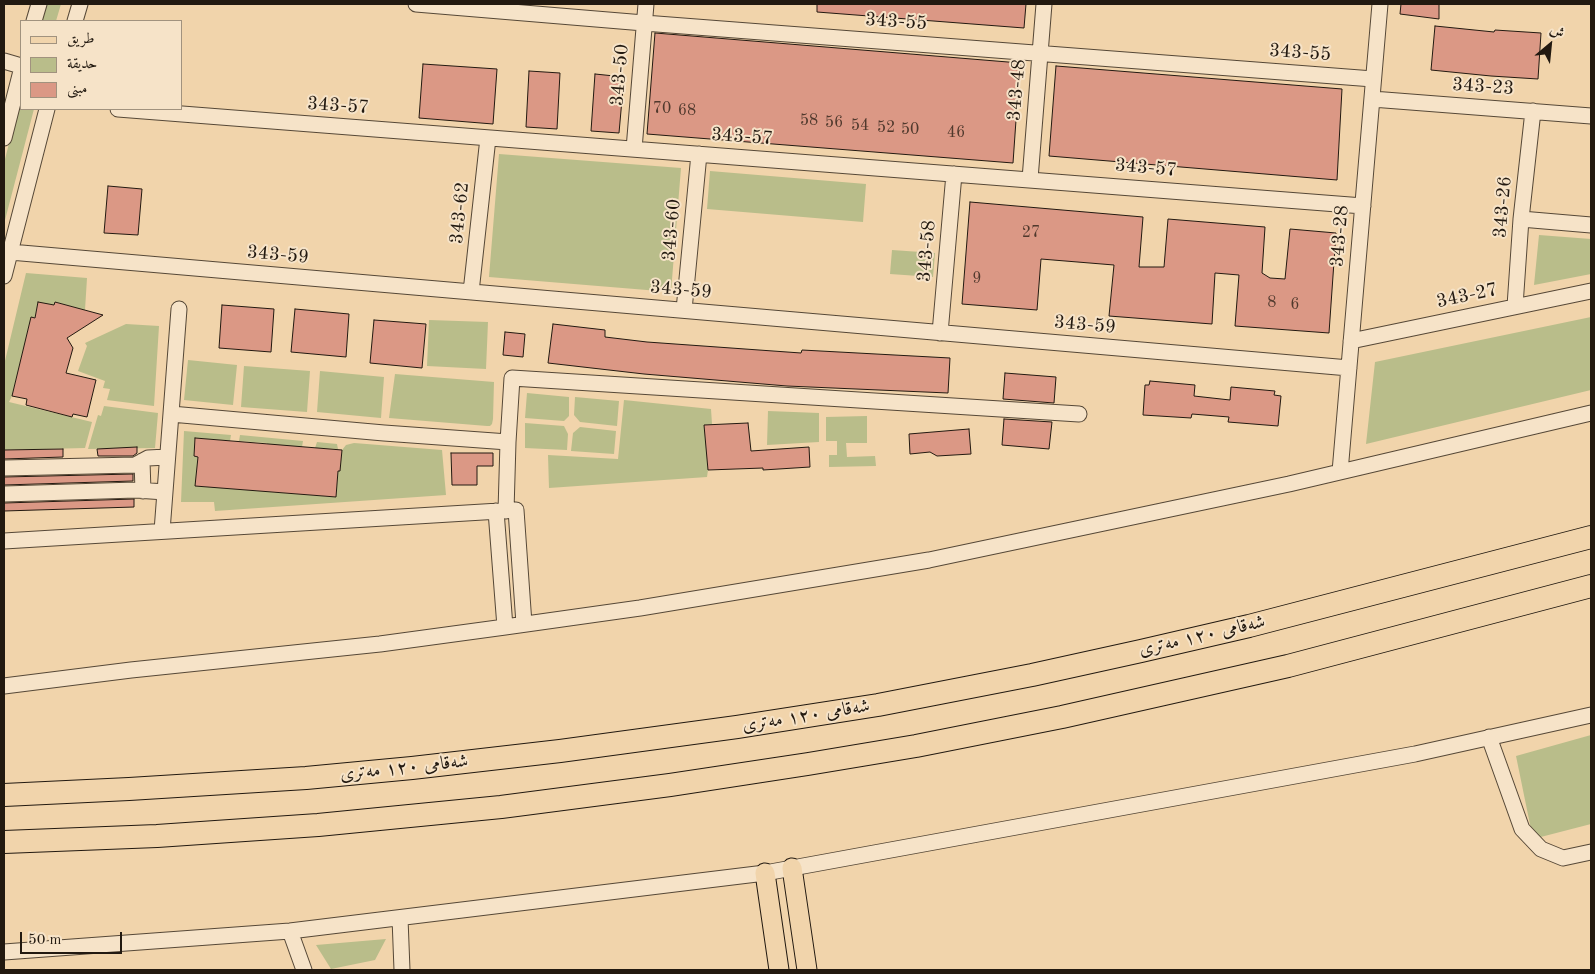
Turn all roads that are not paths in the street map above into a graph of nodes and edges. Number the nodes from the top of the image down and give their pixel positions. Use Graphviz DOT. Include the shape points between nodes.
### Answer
graph roads {
  1 [pos="39,4"];
  2 [pos="80,4"];
  3 [pos="416,4"];
  4 [pos="646,4"];
  5 [pos="1044,4"];
  6 [pos="1380,4"];
  7 [pos="34,20"];
  8 [pos="75,20"];
  9 [pos="644,23"];
  10 [pos="1040,54"];
  11 [pos="4,61"];
  12 [pos="20,66"];
  13 [pos="20,75"];
  14 [pos="1374,79"];
  15 [pos="1372,99"];
  16 [pos="48,110"];
  17 [pos="131,110"];
  18 [pos="1532,111"];
  19 [pos="1591,116"];
  20 [pos="4,138"];
  21 [pos="488,138"];
  22 [pos="634,149"];
  23 [pos="699,154"];
  24 [pos="954,174"];
  25 [pos="1030,179"];
  26 [pos="1363,206"];
  27 [pos="1520,220"];
  28 [pos="1591,225"];
  29 [pos="10,252"];
  30 [pos="4,276"];
  31 [pos="1591,291"];
  32 [pos="471,292"];
  33 [pos="1515,306"];
  34 [pos="179,309"];
  35 [pos="684,310"];
  36 [pos="940,332"];
  37 [pos="1351,341"];
  38 [pos="1349,368"];
  39 [pos="1591,413"];
  40 [pos="171,414"];
  41 [pos="1079,414"];
  42 [pos="508,442"];
  43 [pos="167,457"];
  44 [pos="142,461"];
  45 [pos="4,468"];
  46 [pos="1340,472"];
  47 [pos="143,491"];
  48 [pos="165,492"];
  49 [pos="4,494"];
  50 [pos="506,511"];
  51 [pos="162,531"];
  52 [pos="1591,537"];
  53 [pos="4,541"];
  54 [pos="1591,586"];
  55 [pos="524,624"];
  56 [pos="506,627"];
  57 [pos="4,686"];
  58 [pos="1591,714"];
  59 [pos="1489,737"];
  60 [pos="4,795"];
  61 [pos="4,842"];
  62 [pos="1591,852"];
  63 [pos="792,868"];
  64 [pos="765,873"];
  65 [pos="400,918"];
  66 [pos="290,931"];
  67 [pos="4,952"];
  68 [pos="304,970"];
  69 [pos="402,970"];
  70 [pos="779,970"];
  71 [pos="807,970"];
  1 -- 7 [label="street"];
  2 -- 8 [label="street"];
  3 -- 9 [label="street, 343-55"];
  4 -- 9 [label="street, 343-50"];
  5 -- 10 [label="street, 343-48"];
  6 -- 14 [label="street, 343-28"];
  9 -- 10 [label="street, 343-55"];
  9 -- 22 [label="street, 343-50"];
  10 -- 14 [label="street, 343-55"];
  10 -- 25 [label="street, 343-48"];
  11 -- 12 [label="street"];
  13 -- 20 [label="street"];
  14 -- 15 [label="street, 343-28"];
  15 -- 18 [label="street, 343-23"];
  15 -- 26 [label="street, 343-28"];
  16 -- 29 [label="street"];
  17 -- 21 [label="street, 343-57"];
  18 -- 19 [label="street, 343-23"];
  18 -- 27 [label="street, 343-26"];
  21 -- 22 [label="street, 343-57"];
  21 -- 32 [label="street, 343-62"];
  22 -- 23 [label="street, 343-57"];
  23 -- 24 [label="street, 343-57"];
  23 -- 35 [label="street, 343-60"];
  24 -- 25 [label="street, 343-57"];
  24 -- 36 [label="street, 343-58"];
  25 -- 26 [label="street, 343-57"];
  26 -- 37 [label="street, 343-28"];
  27 -- 28 [label="street"];
  27 -- 33 [label="street, 343-26"];
  29 -- 30 [label="street"];
  29 -- 32 [label="street, 343-59"];
  31 -- 33 [label="street, 343-27"];
  32 -- 35 [label="street, 343-59"];
  33 -- 37 [label="street, 343-27"];
  34 -- 40 [label="street"];
  35 -- 36 [label="street, 343-59"];
  36 -- 38 [label="street, 343-59"];
  37 -- 38 [label="street, 343-28"];
  38 -- 46 [label="street, 343-28"];
  39 -- 46 [label="street"];
  40 -- 42 [label="street"];
  40 -- 43 [label="street"];
  41 -- 42 [label="street" via="512,378"];
  42 -- 50 [label="street"];
  43 -- 44 [label="street"];
  43 -- 48 [label="street"];
  44 -- 45 [label="street" via="135,465"];
  44 -- 47 [label="street"];
  46 -- 55 [label="street" via="929,560"];
  47 -- 48 [label="street"];
  47 -- 49 [label="street"];
  48 -- 51 [label="street"];
  50 -- 51 [label="street"];
  50 -- 55 [label="street"];
  50 -- 56 [label="street"];
  51 -- 53 [label="street"];
  52 -- 60 [label="highway, شەقامی ١٢٠ مەتری" via="1249,626 1032,675 850,709 560,752 412,768 306,778"];
  54 -- 61 [label="highway" via="1288,666 1062,717 808,764 660,787 444,813 156,836"];
  55 -- 56 [label="street"];
  56 -- 57 [label="street"];
  58 -- 59 [label="street"];
  59 -- 62 [label="street" via="1522,830 1541,849 1563,858"];
  59 -- 63 [label="street" via="1405,756"];
  63 -- 64 [label="street"];
  63 -- 71 [label="main road"];
  64 -- 65 [label="street"];
  64 -- 70 [label="main road"];
  65 -- 66 [label="street"];
  65 -- 69 [label="street"];
  66 -- 67 [label="street"];
  66 -- 68 [label="street"];
}
